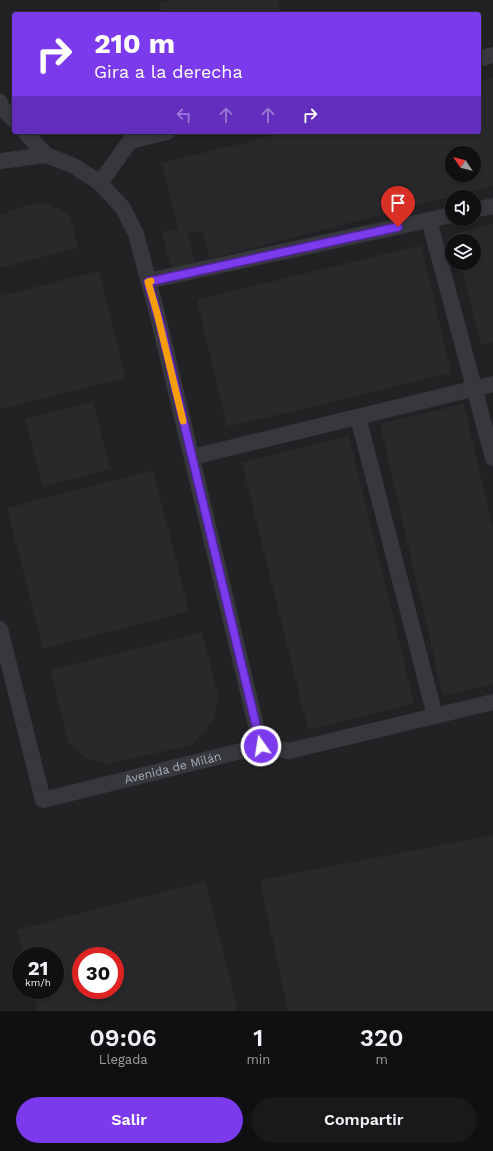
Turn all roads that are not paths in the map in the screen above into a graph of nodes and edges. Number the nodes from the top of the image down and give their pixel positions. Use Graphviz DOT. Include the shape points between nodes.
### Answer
graph roads {
  1 [pos="493,55"];
  2 [pos="481,58"];
  3 [pos="0,102"];
  4 [pos="12,118"];
  5 [pos="27,134"];
  6 [pos="159,134"];
  7 [pos="46,155"];
  8 [pos="0,161"];
  9 [pos="100,183"];
  10 [pos="493,206"];
  11 [pos="481,209"];
  12 [pos="445,217"];
  13 [pos="429,220"];
  14 [pos="148,282"];
  15 [pos="493,384"];
  16 [pos="475,388"];
  17 [pos="358,417"];
  18 [pos="192,457"];
  19 [pos="493,458"];
  20 [pos="0,630"];
  21 [pos="493,702"];
  22 [pos="435,716"];
  23 [pos="261,746"];
  1 -- 2 [label="street"];
  3 -- 4 [label="street"];
  5 -- 7 [label="street"];
  6 -- 9 [label="street" via="130,141"];
  7 -- 8 [label="street"];
  7 -- 9 [label="street" via="74,166"];
  9 -- 14 [label="street" via="123,208 136,234"];
  10 -- 11 [label="street"];
  12 -- 13 [label="street"];
  13 -- 14 [label="street"];
  13 -- 16 [label="street"];
  14 -- 18 [label="street"];
  15 -- 16 [label="street"];
  16 -- 17 [label="street"];
  16 -- 19 [label="street"];
  17 -- 18 [label="street"];
  17 -- 22 [label="street"];
  18 -- 23 [label="street"];
  20 -- 23 [label="street, Avenida de Milán" via="43,800"];
  21 -- 22 [label="street"];
  22 -- 23 [label="street" via="289,751"];
}
